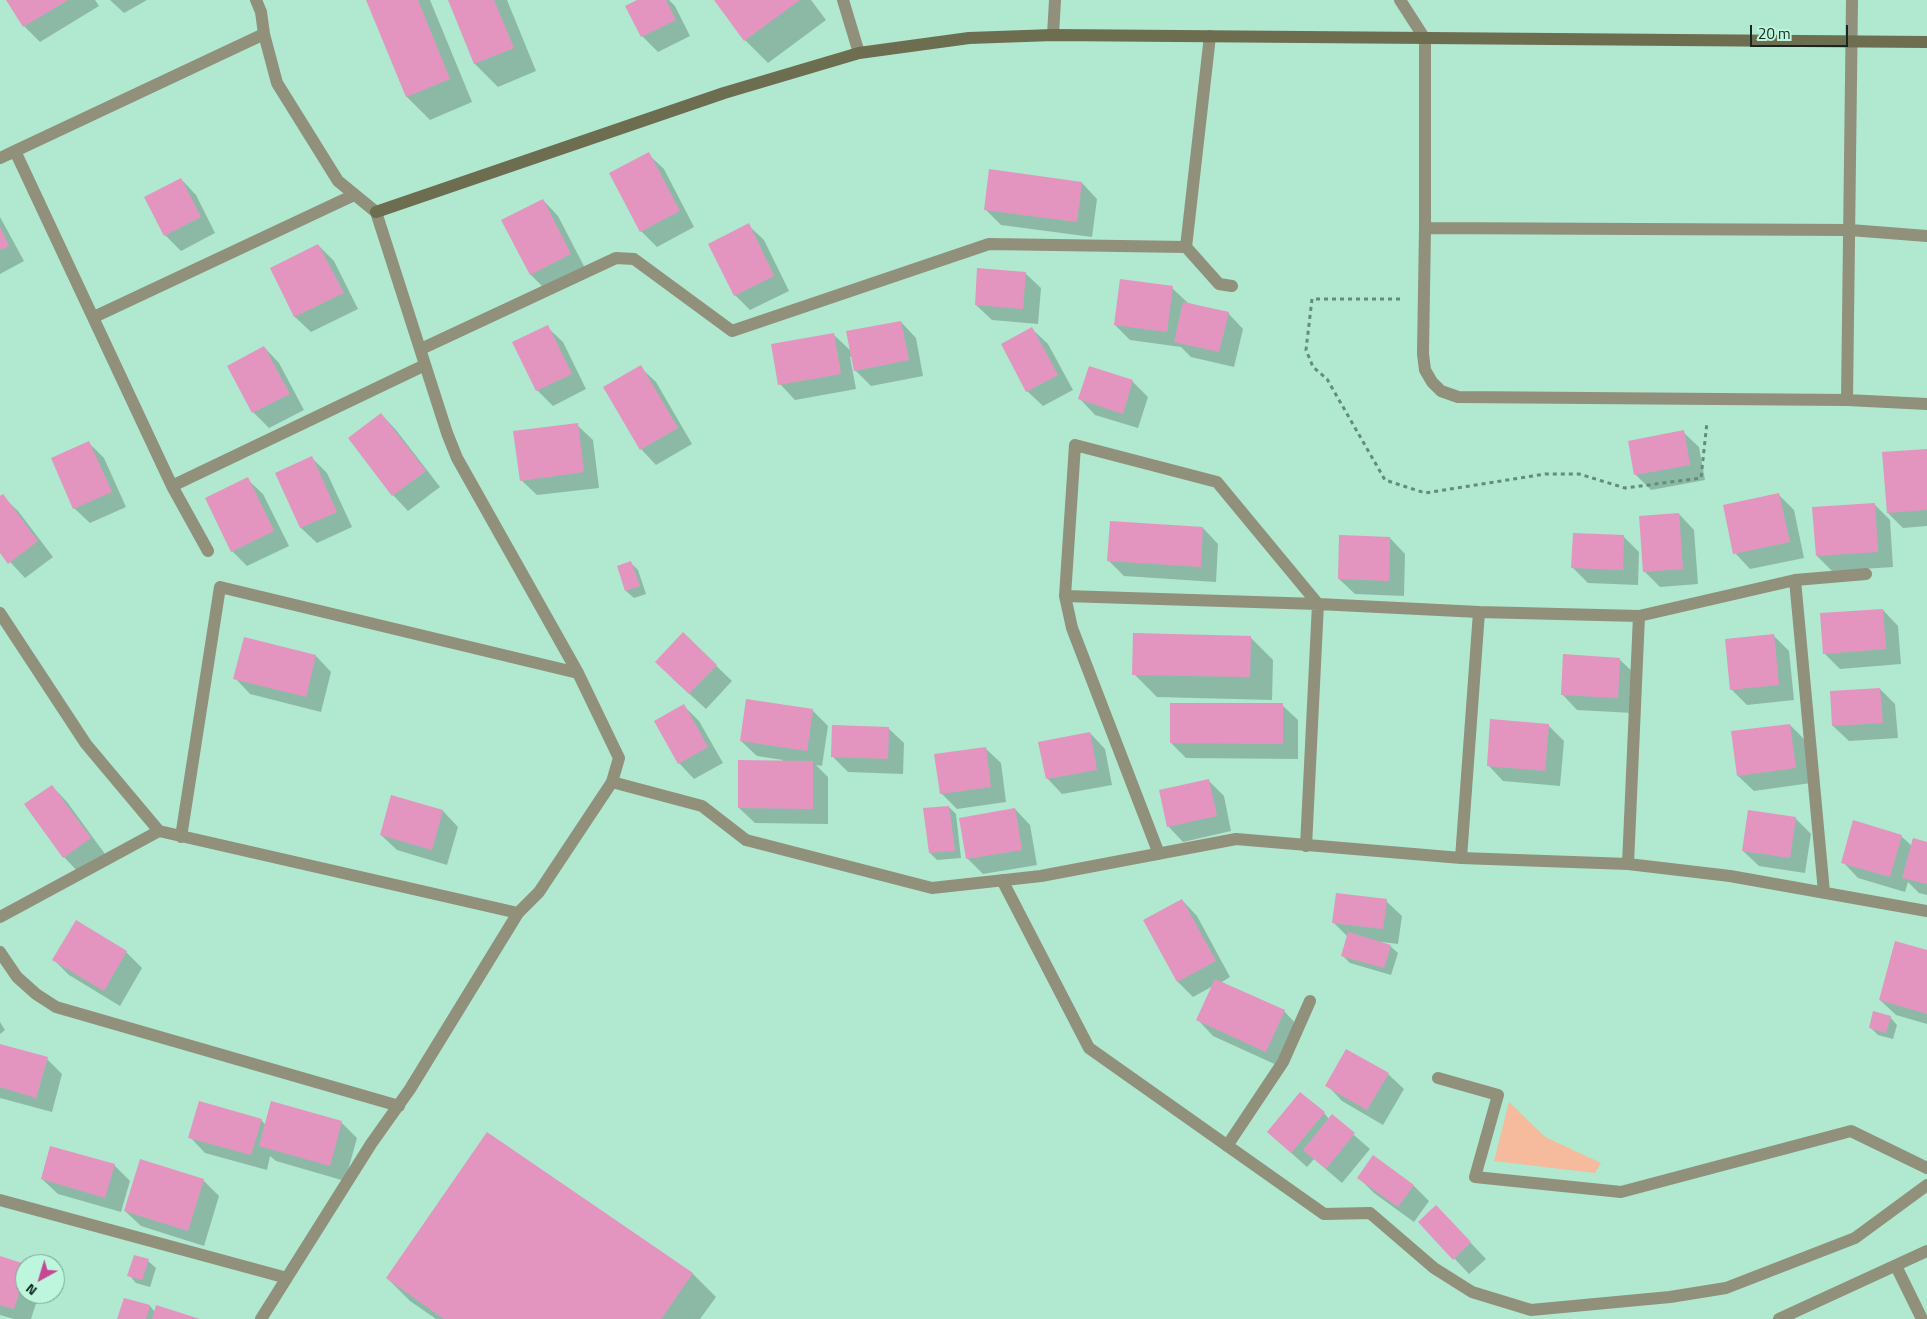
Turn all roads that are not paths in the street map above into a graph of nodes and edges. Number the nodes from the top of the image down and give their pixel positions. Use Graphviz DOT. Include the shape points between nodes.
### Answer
graph roads {
  1 [pos="256,0"];
  2 [pos="843,0"];
  3 [pos="1055,0"];
  4 [pos="1400,0"];
  5 [pos="1852,0"];
  6 [pos="264,34"];
  7 [pos="1053,35"];
  8 [pos="1210,36"];
  9 [pos="1425,38"];
  10 [pos="1851,42"];
  11 [pos="1927,42"];
  12 [pos="859,53"];
  13 [pos="15,152"];
  14 [pos="0,158"];
  15 [pos="354,195"];
  16 [pos="376,212"];
  17 [pos="1425,228"];
  18 [pos="1850,230"];
  19 [pos="1927,236"];
  20 [pos="1186,247"];
  21 [pos="1232,286"];
  22 [pos="94,317"];
  23 [pos="421,349"];
  24 [pos="425,365"];
  25 [pos="1847,400"];
  26 [pos="1927,404"];
  27 [pos="172,486"];
  28 [pos="208,551"];
  29 [pos="1866,574"];
  30 [pos="1795,580"];
  31 [pos="1065,596"];
  32 [pos="1318,604"];
  33 [pos="1479,612"];
  34 [pos="0,613"];
  35 [pos="1639,616"];
  36 [pos="578,673"];
  37 [pos="612,782"];
  38 [pos="159,831"];
  39 [pos="181,837"];
  40 [pos="1306,846"];
  41 [pos="1159,854"];
  42 [pos="1461,858"];
  43 [pos="1628,864"];
  44 [pos="1002,880"];
  45 [pos="1824,892"];
  46 [pos="1927,911"];
  47 [pos="518,913"];
  48 [pos="0,917"];
  49 [pos="0,952"];
  50 [pos="1310,1002"];
  51 [pos="1438,1078"];
  52 [pos="399,1106"];
  53 [pos="1227,1146"];
  54 [pos="1927,1168"];
  55 [pos="1927,1185"];
  56 [pos="0,1200"];
  57 [pos="1927,1251"];
  58 [pos="1896,1266"];
  59 [pos="287,1278"];
  60 [pos="261,1319"];
  61 [pos="1779,1319"];
  62 [pos="1922,1319"];
  1 -- 6 [label="street"];
  2 -- 12 [label="street"];
  3 -- 7 [label="street"];
  4 -- 9 [label="street"];
  5 -- 10 [label="street"];
  6 -- 13 [label="street"];
  6 -- 15 [label="street" via="277,83 338,181"];
  7 -- 8 [label="street"];
  7 -- 12 [label="street" via="969,38"];
  8 -- 9 [label="street"];
  8 -- 20 [label="street"];
  9 -- 10 [label="street"];
  9 -- 17 [label="street"];
  10 -- 11 [label="street"];
  10 -- 18 [label="street"];
  12 -- 16 [label="street" via="724,93"];
  13 -- 14 [label="street"];
  13 -- 22 [label="street"];
  15 -- 16 [label="street"];
  15 -- 22 [label="street"];
  16 -- 23 [label="street"];
  17 -- 18 [label="street"];
  17 -- 25 [label="street" via="1422,354 1426,370 1441,392 1458,397"];
  18 -- 19 [label="street"];
  18 -- 25 [label="street"];
  20 -- 21 [label="street" via="1219,284"];
  20 -- 23 [label="street" via="989,244 732,331 634,259 616,258"];
  22 -- 27 [label="street"];
  23 -- 24 [label="street"];
  24 -- 27 [label="street"];
  24 -- 36 [label="street" via="457,458"];
  25 -- 26 [label="street"];
  27 -- 28 [label="street"];
  29 -- 30 [label="street"];
  30 -- 35 [label="street"];
  30 -- 45 [label="street"];
  31 -- 32 [label="street"];
  31 -- 32 [label="street" via="1075,445 1217,482"];
  31 -- 41 [label="street" via="1072,628"];
  32 -- 33 [label="street"];
  32 -- 40 [label="street"];
  33 -- 35 [label="street"];
  33 -- 42 [label="street"];
  34 -- 38 [label="street" via="86,744"];
  35 -- 43 [label="street"];
  36 -- 37 [label="street" via="619,758"];
  36 -- 39 [label="street" via="220,587"];
  37 -- 44 [label="street" via="702,806 746,840 932,888"];
  37 -- 47 [label="street" via="539,892"];
  38 -- 39 [label="street"];
  38 -- 48 [label="street"];
  39 -- 47 [label="street"];
  40 -- 41 [label="street" via="1236,839"];
  40 -- 42 [label="street"];
  41 -- 44 [label="street"];
  42 -- 43 [label="street"];
  43 -- 45 [label="street" via="1730,876"];
  44 -- 53 [label="street" via="1088,1048"];
  45 -- 46 [label="street"];
  47 -- 52 [label="street"];
  49 -- 52 [label="street" via="17,977 56,1007"];
  50 -- 53 [label="street" via="1283,1062"];
  51 -- 54 [label="street" via="1498,1095 1475,1177 1621,1192 1851,1131"];
  52 -- 59 [label="street" via="371,1144"];
  53 -- 55 [label="street" via="1324,1214 1370,1213 1434,1268 1472,1292 1532,1310 1670,1297 1726,1288 1855,1238"];
  56 -- 59 [label="street"];
  57 -- 58 [label="street"];
  58 -- 61 [label="street"];
  58 -- 62 [label="street"];
  59 -- 60 [label="street"];
}
